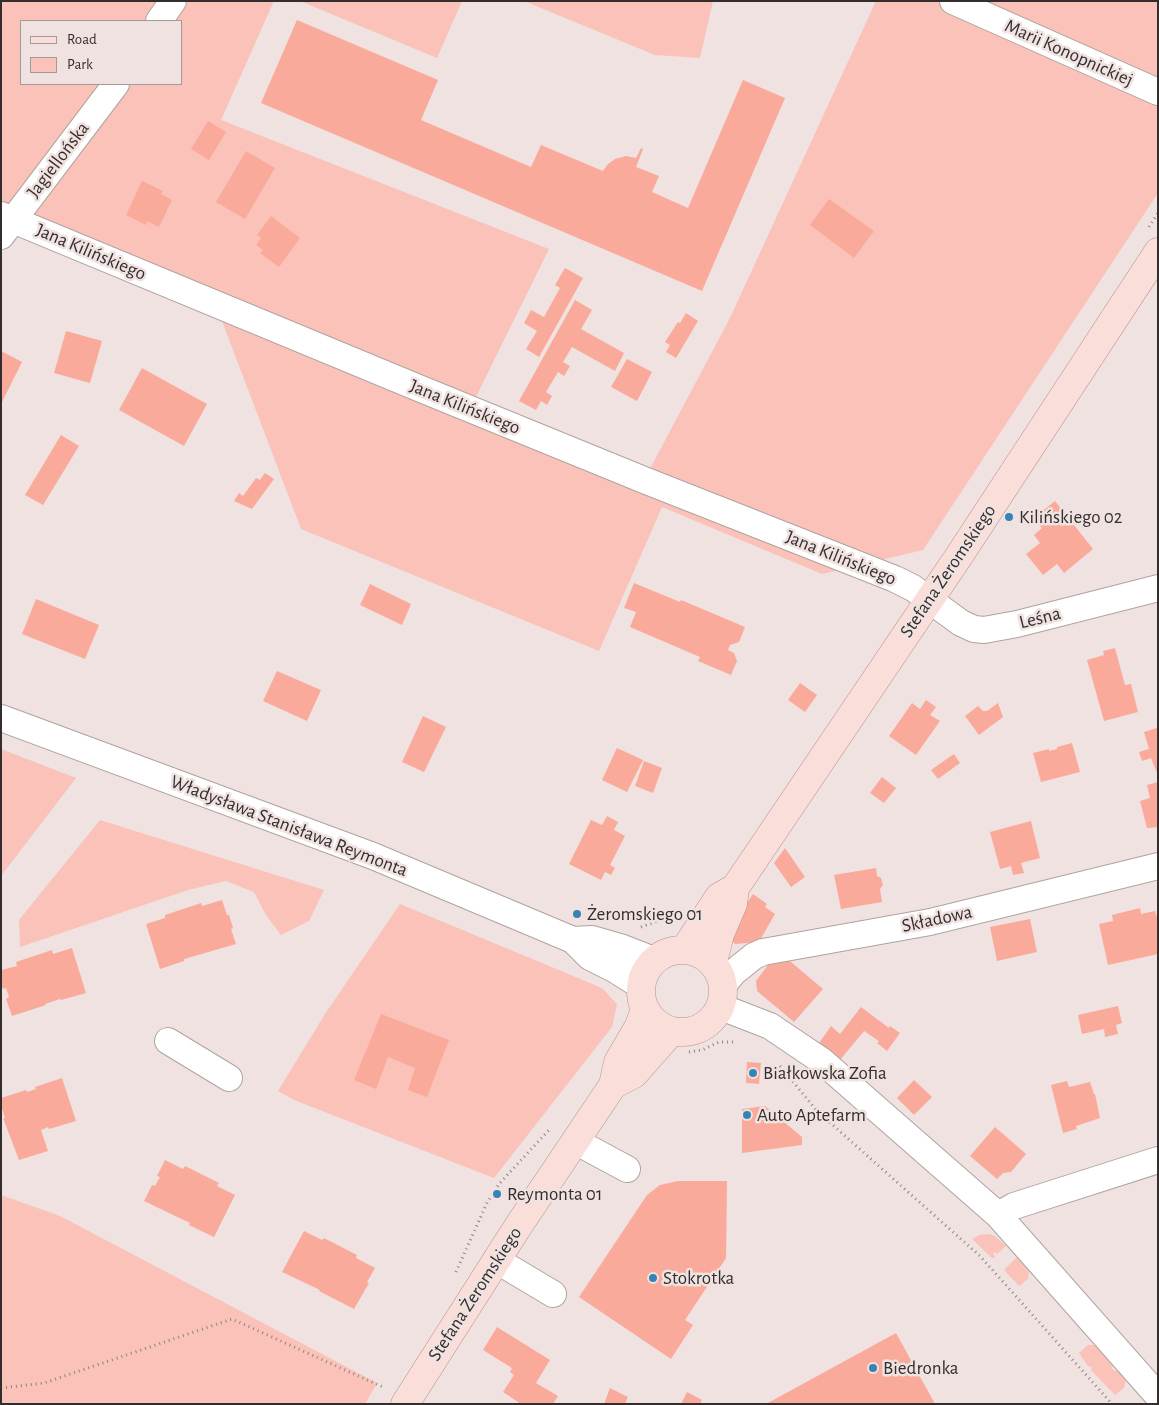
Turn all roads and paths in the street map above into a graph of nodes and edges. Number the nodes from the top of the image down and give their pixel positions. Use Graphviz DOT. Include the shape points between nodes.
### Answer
graph roads {
  1 [pos="173,1"];
  2 [pos="953,1"];
  3 [pos="160,20"];
  4 [pos="115,85"];
  5 [pos="1158,92"];
  6 [pos="5,224"];
  7 [pos="1158,252"];
  8 [pos="1158,588"];
  9 [pos="928,600"];
  10 [pos="1,718"];
  11 [pos="1158,866"];
  12 [pos="735,888"];
  13 [pos="573,940"];
  14 [pos="685,949"];
  15 [pos="654,960"];
  16 [pos="719,984"];
  17 [pos="643,997"];
  18 [pos="168,1041"];
  19 [pos="680,1041"];
  20 [pos="740,1042"];
  21 [pos="778,1064"];
  22 [pos="229,1078"];
  23 [pos="613,1085"];
  24 [pos="575,1140"];
  25 [pos="1158,1160"];
  26 [pos="626,1169"];
  27 [pos="998,1214"];
  28 [pos="496,1260"];
  29 [pos="553,1294"];
  30 [pos="1,1388"];
  31 [pos="1158,1396"];
  32 [pos="396,1397"];
  33 [pos="1112,1404"];
  1 -- 3 [label="street"];
  2 -- 5 [label="street, Marii Konopnickiej"];
  4 -- 6 [label="street, Jagiellońska"];
  6 -- 9 [label="street, Jana Kilińskiego" via="895,579"];
  7 -- 9 [label="main road, Stefana Żeromskiego"];
  8 -- 9 [label="street, Leśna" via="984,630 961,623"];
  9 -- 12 [label="main road, Stefana Żeromskiego"];
  10 -- 13 [label="street, Władysława Stanisława Reymonta" via="373,856"];
  11 -- 16 [label="street, Składowa" via="930,922 763,952"];
  12 -- 14 [label="main road, Stefana Żeromskiego" via="719,897"];
  12 -- 16 [label="main road, Stefana Żeromskiego" via="733,904 720,934"];
  13 -- 15 [label="street, Władysława Stanisława Reymonta" via="592,939"];
  13 -- 17 [label="street, Władysława Stanisława Reymonta" via="590,956 614,969"];
  14 -- 15 [label="main road" via="670,951"];
  14 -- 16 [label="main road" via="693,950"];
  15 -- 17 [label="main road" via="644,974"];
  16 -- 19 [label="main road" via="715,1017 706,1025 684,1032"];
  16 -- 27 [label="street" via="770,1026 822,1061"];
  17 -- 19 [label="main road" via="656,1022"];
  17 -- 23 [label="main road, Stefana Żeromskiego" via="639,1026 618,1062"];
  18 -- 22 [label="street"];
  19 -- 20 [label="path" via="702,1050 719,1042"];
  19 -- 23 [label="main road, Stefana Żeromskiego"];
  21 -- 33 [label="path" via="817,1111 980,1256"];
  23 -- 24 [label="main road, Stefana Żeromskiego"];
  24 -- 26 [label="street"];
  24 -- 28 [label="main road, Stefana Żeromskiego"];
  25 -- 27 [label="street"];
  27 -- 31 [label="street"];
  28 -- 29 [label="street"];
  28 -- 32 [label="main road, Stefana Żeromskiego"];
  30 -- 32 [label="path" via="44,1383 232,1319"];
}
